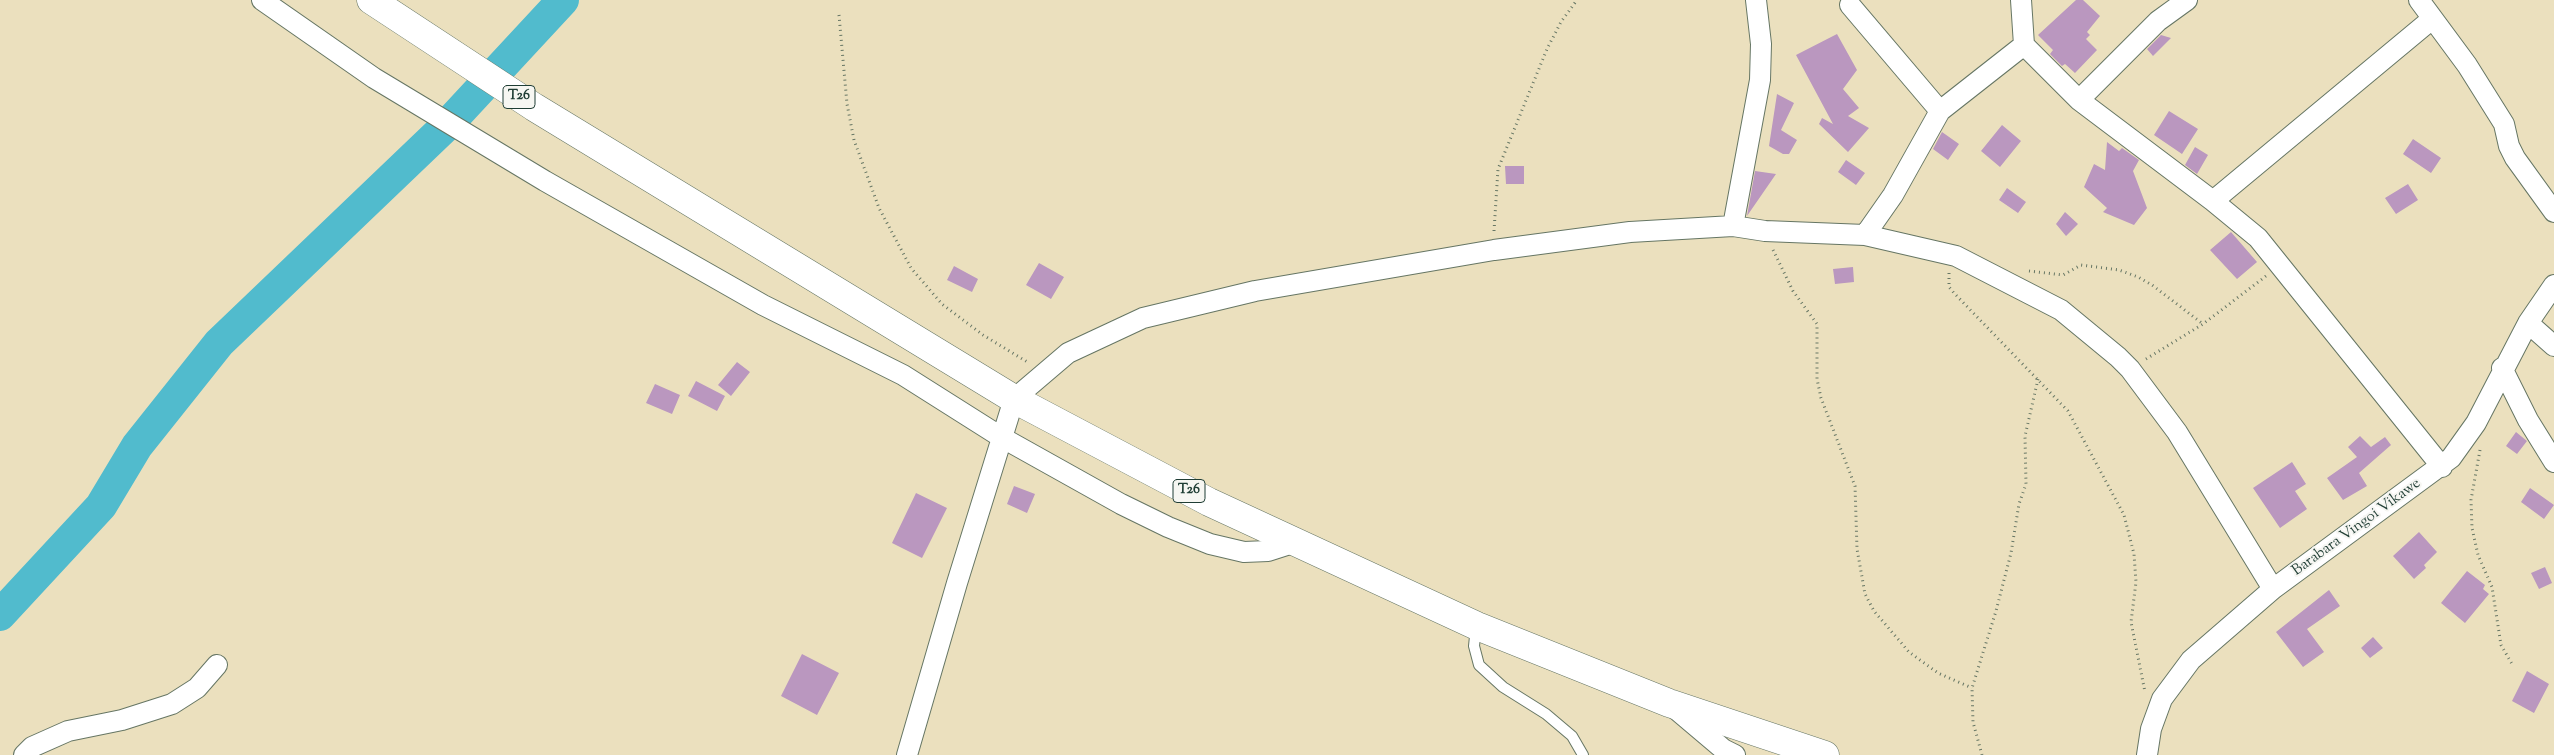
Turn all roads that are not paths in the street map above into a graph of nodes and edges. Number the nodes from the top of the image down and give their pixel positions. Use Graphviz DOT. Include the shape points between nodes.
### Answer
graph roads {
  1 [pos="262,0"];
  2 [pos="371,0"];
  3 [pos="1756,0"];
  4 [pos="2020,0"];
  5 [pos="2187,0"];
  6 [pos="2419,0"];
  7 [pos="1850,5"];
  8 [pos="2432,19"];
  9 [pos="2024,45"];
  10 [pos="2079,100"];
  11 [pos="1940,111"];
  12 [pos="2213,201"];
  13 [pos="2554,212"];
  14 [pos="1733,226"];
  15 [pos="1865,235"];
  16 [pos="2554,284"];
  17 [pos="2528,323"];
  18 [pos="2554,346"];
  19 [pos="2502,368"];
  20 [pos="1014,399"];
  21 [pos="1001,437"];
  22 [pos="2554,462"];
  23 [pos="2442,467"];
  24 [pos="1296,542"];
  25 [pos="2272,589"];
  26 [pos="1476,626"];
  27 [pos="217,665"];
  28 [pos="1669,704"];
  29 [pos="24,755"];
  30 [pos="907,755"];
  31 [pos="1583,755"];
  32 [pos="1736,755"];
  33 [pos="1825,755"];
  34 [pos="2147,755"];
  1 -- 21 [label="street" via="374,78 513,162 763,305 903,375"];
  2 -- 20 [label="highway, T26" via="534,107"];
  3 -- 14 [label="street" via="1761,44 1760,80"];
  4 -- 9 [label="street"];
  5 -- 10 [label="street" via="2158,21"];
  6 -- 8 [label="street"];
  7 -- 11 [label="street"];
  8 -- 12 [label="street"];
  8 -- 13 [label="street" via="2467,65 2504,124 2515,158"];
  9 -- 10 [label="street"];
  9 -- 11 [label="street"];
  10 -- 12 [label="street"];
  11 -- 15 [label="street" via="1893,195"];
  12 -- 23 [label="street" via="2258,238"];
  14 -- 15 [label="street" via="1765,231"];
  14 -- 20 [label="street" via="1630,232 1494,250 1255,291 1143,318 1068,352"];
  15 -- 25 [label="street" via="1956,256 2000,278 2061,310 2130,369 2177,432"];
  16 -- 17 [label="street, Barabara Vingoi Vikawe"];
  17 -- 18 [label="street"];
  17 -- 19 [label="street, Barabara Vingoi Vikawe"];
  19 -- 22 [label="street"];
  19 -- 23 [label="street, Barabara Vingoi Vikawe" via="2476,423"];
  20 -- 21 [label="street"];
  20 -- 24 [label="highway, T26" via="1210,502"];
  21 -- 24 [label="street" via="1121,504 1168,528 1210,544 1244,552 1268,550"];
  21 -- 30 [label="street"];
  23 -- 25 [label="street, Barabara Vingoi Vikawe"];
  24 -- 26 [label="highway, T26"];
  25 -- 34 [label="street, Barabara Vingoi Vikawe" via="2222,631 2185,668 2162,699 2151,729"];
  26 -- 28 [label="highway, T26"];
  26 -- 31 [label="lane" via="1474,646 1479,665 1572,736"];
  27 -- 29 [label="street" via="197,688 172,704 122,720 68,731"];
  28 -- 32 [label="street" via="1723,749"];
  28 -- 33 [label="highway, T26"];
}
